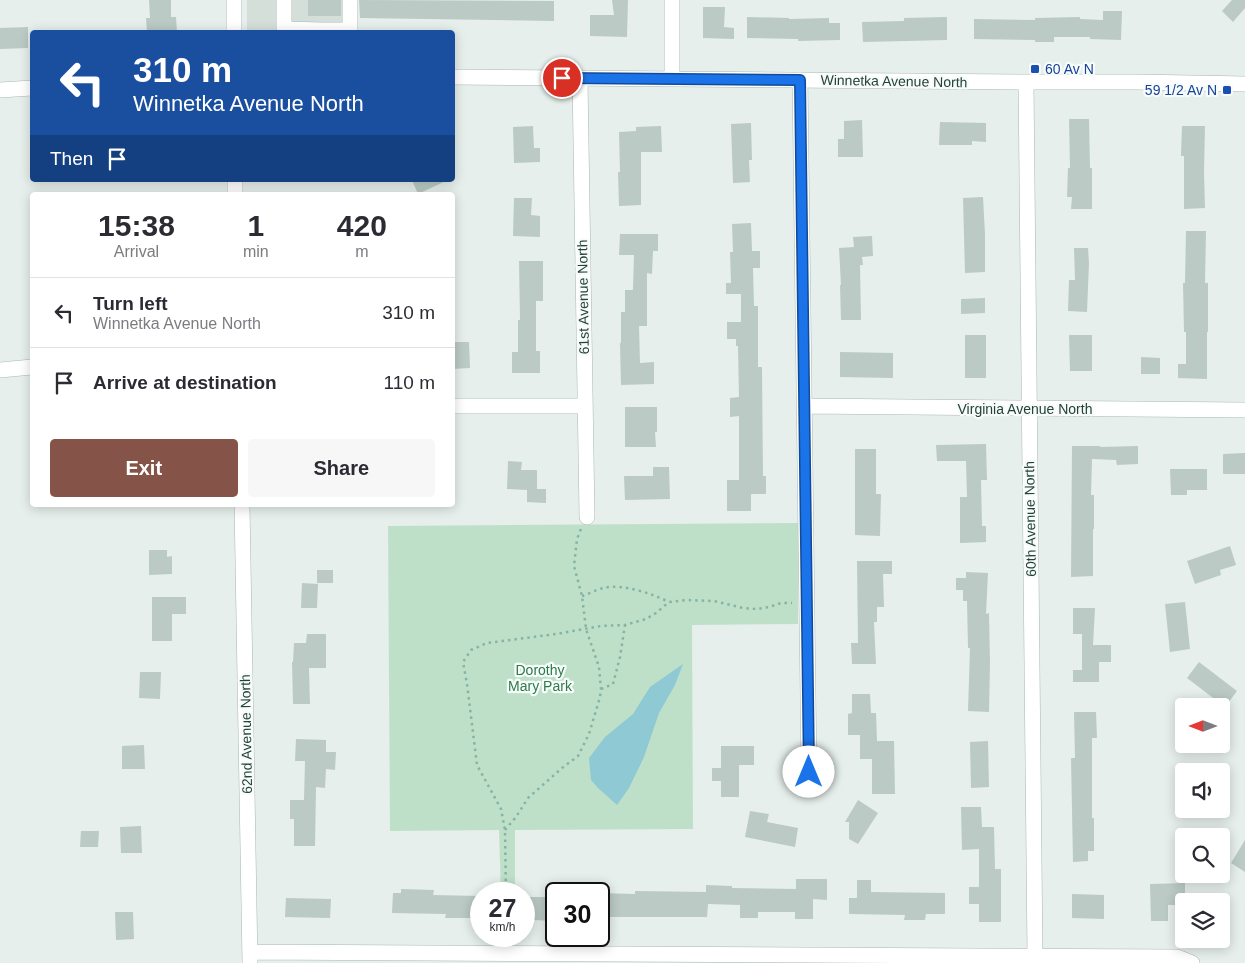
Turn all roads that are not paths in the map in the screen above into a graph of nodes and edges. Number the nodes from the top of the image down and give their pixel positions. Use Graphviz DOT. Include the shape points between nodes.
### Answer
graph roads {
  1 [pos="234,0"];
  2 [pos="284,0"];
  3 [pos="350,0"];
  4 [pos="672,0"];
  5 [pos="234,30"];
  6 [pos="303,30"];
  7 [pos="350,30"];
  8 [pos="455,77"];
  9 [pos="580,78"];
  10 [pos="672,80"];
  11 [pos="800,80"];
  12 [pos="1026,82"];
  13 [pos="1245,84"];
  14 [pos="30,88"];
  15 [pos="0,90"];
  16 [pos="30,367"];
  17 [pos="0,370"];
  18 [pos="455,406"];
  19 [pos="584,406"];
  20 [pos="804,406"];
  21 [pos="1029,409"];
  22 [pos="1245,410"];
  23 [pos="242,507"];
  24 [pos="587,517"];
  25 [pos="809,772"];
  26 [pos="1035,956"];
  27 [pos="250,958"];
  28 [pos="461,958"];
  29 [pos="1192,963"];
  1 -- 5 [label="street"];
  2 -- 6 [label="street" via="284,29"];
  3 -- 7 [label="street"];
  4 -- 10 [label="street"];
  8 -- 9 [label="street, Winnetka Avenue North"];
  9 -- 10 [label="street, Winnetka Avenue North"];
  9 -- 19 [label="street, 61st Avenue North"];
  10 -- 11 [label="street, Winnetka Avenue North"];
  11 -- 12 [label="street, Winnetka Avenue North"];
  11 -- 20 [label="street"];
  12 -- 13 [label="street, Winnetka Avenue North"];
  12 -- 21 [label="street, 60th Avenue North"];
  14 -- 15 [label="street"];
  16 -- 17 [label="street"];
  18 -- 19 [label="street"];
  19 -- 24 [label="street, 61st Avenue North"];
  20 -- 21 [label="street, Virginia Avenue North"];
  20 -- 25 [label="street"];
  21 -- 22 [label="street, Virginia Avenue North"];
  21 -- 26 [label="street, 60th Avenue North"];
  23 -- 27 [label="street, 62nd Avenue North"];
  26 -- 28 [label="street"];
  26 -- 29 [label="street" via="1177,957"];
  27 -- 28 [label="street"];
}
